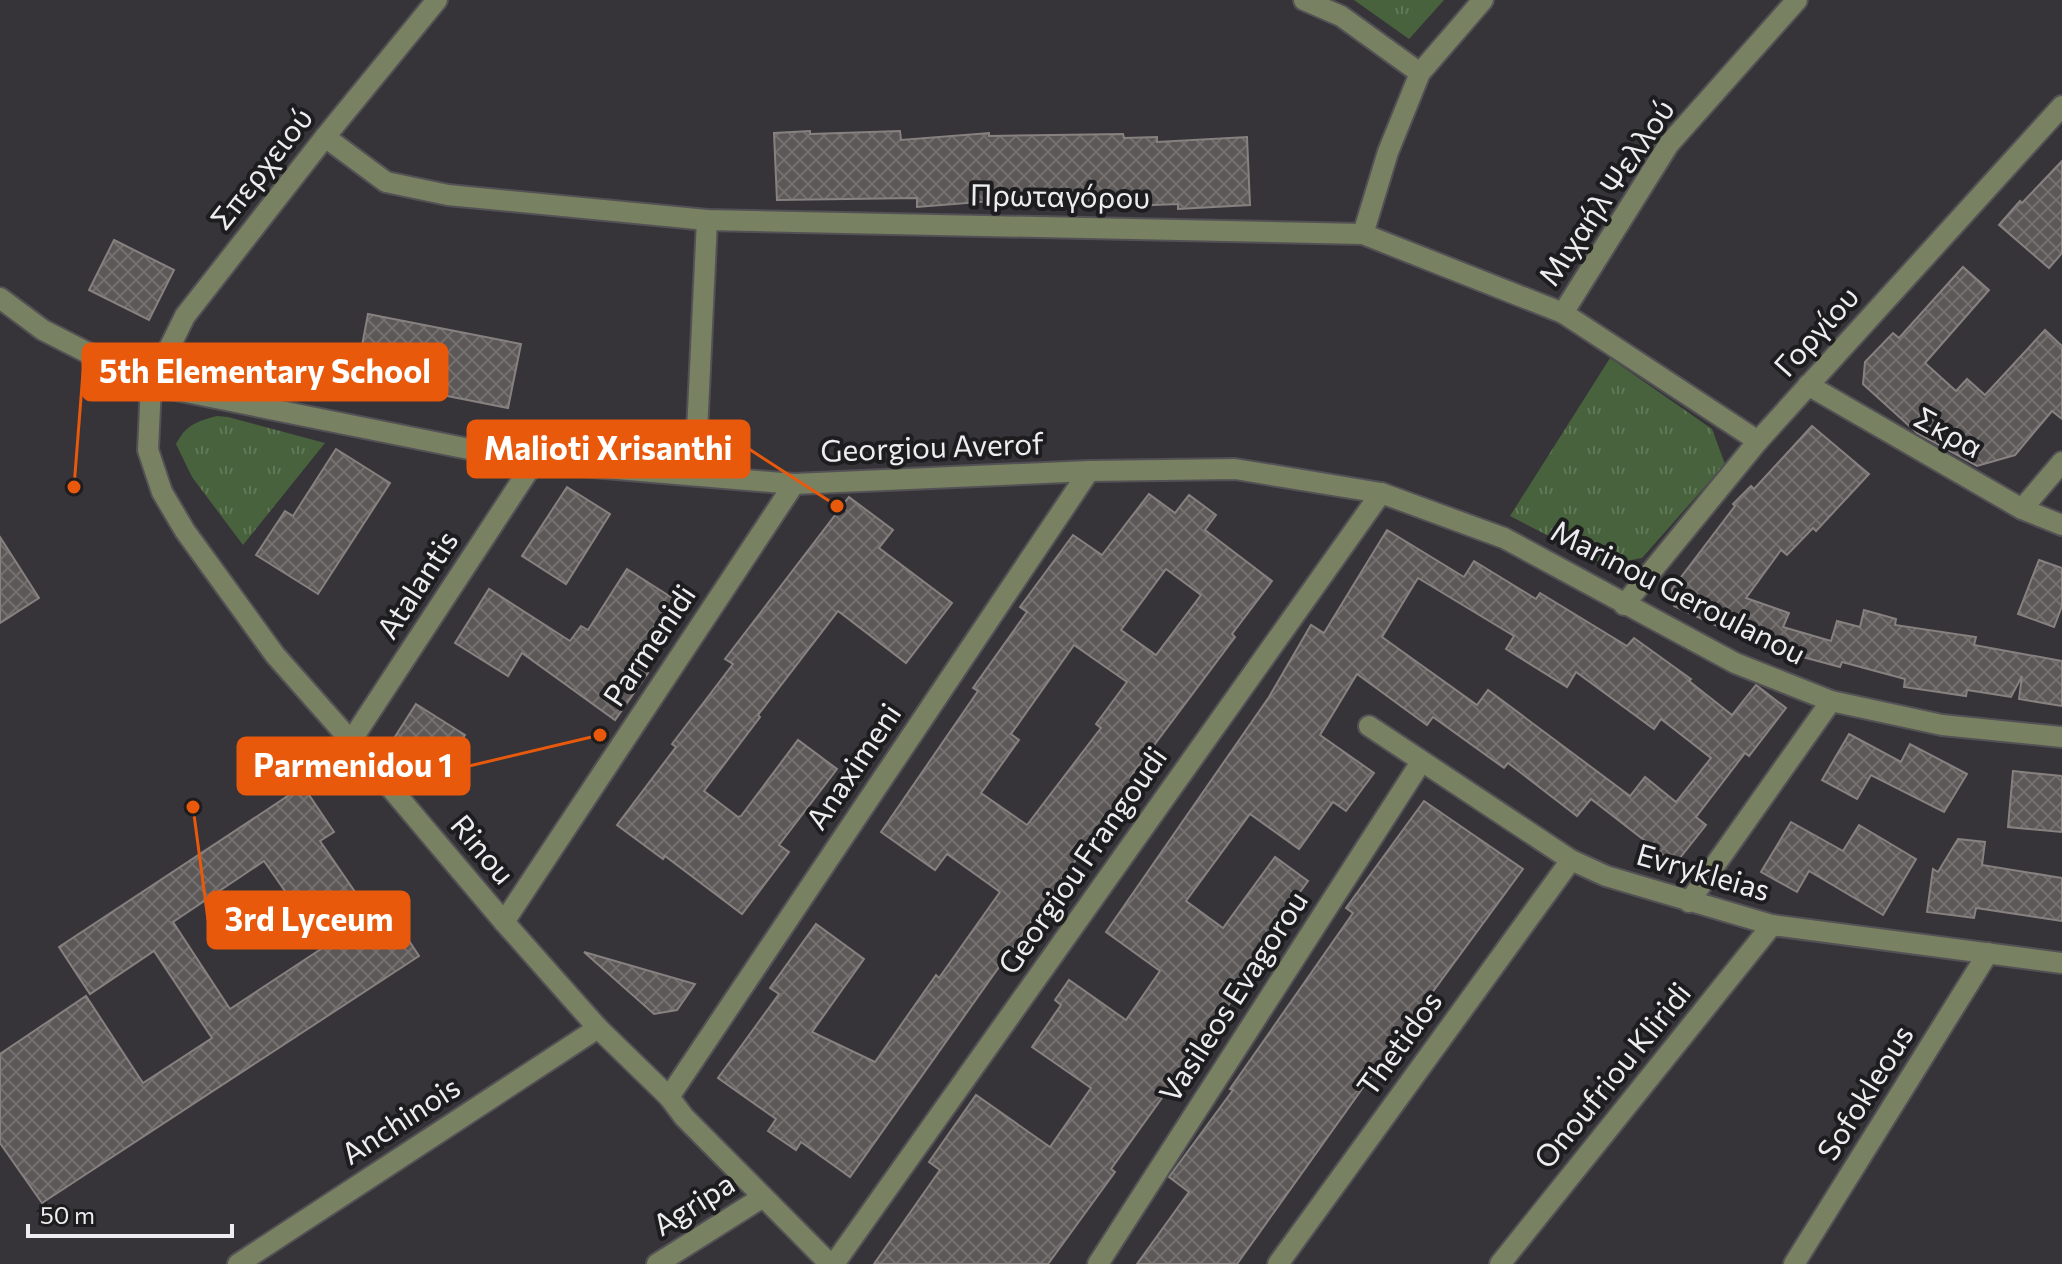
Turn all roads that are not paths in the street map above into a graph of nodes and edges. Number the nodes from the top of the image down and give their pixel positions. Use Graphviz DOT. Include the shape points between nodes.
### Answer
graph roads {
  1 [pos="437,0"];
  2 [pos="1304,0"];
  3 [pos="1483,0"];
  4 [pos="1797,0"];
  5 [pos="1420,73"];
  6 [pos="2062,106"];
  7 [pos="325,137"];
  8 [pos="707,220"];
  9 [pos="1363,234"];
  10 [pos="0,298"];
  11 [pos="1563,313"];
  12 [pos="151,385"];
  13 [pos="1808,385"];
  14 [pos="1758,441"];
  15 [pos="534,462"];
  16 [pos="2062,462"];
  17 [pos="1089,471"];
  18 [pos="695,475"];
  19 [pos="794,484"];
  20 [pos="1381,493"];
  21 [pos="2022,509"];
  22 [pos="2062,525"];
  23 [pos="1504,538"];
  24 [pos="1624,605"];
  25 [pos="1831,701"];
  26 [pos="1369,726"];
  27 [pos="2062,737"];
  28 [pos="351,741"];
  29 [pos="1421,762"];
  30 [pos="1571,860"];
  31 [pos="1689,902"];
  32 [pos="504,922"];
  33 [pos="1772,925"];
  34 [pos="1988,953"];
  35 [pos="2062,963"];
  36 [pos="598,1028"];
  37 [pos="669,1097"];
  38 [pos="763,1197"];
  39 [pos="238,1264"];
  40 [pos="657,1264"];
  41 [pos="832,1264"];
  42 [pos="1098,1264"];
  43 [pos="1278,1264"];
  44 [pos="1500,1264"];
  45 [pos="1794,1264"];
  1 -- 7 [label="street, Σπερχειού"];
  2 -- 5 [label="street" via="1341,16"];
  3 -- 5 [label="street"];
  4 -- 11 [label="street, Μιχαήλ Ψελλού" via="1669,144"];
  5 -- 9 [label="street"];
  6 -- 13 [label="street, Γοργίου"];
  7 -- 8 [label="street, Πρωταγόρου" via="386,182 448,195"];
  7 -- 12 [label="street, Σπερχειού" via="185,316"];
  8 -- 9 [label="street, Πρωταγόρου"];
  8 -- 18 [label="street"];
  9 -- 11 [label="street, Πρωταγόρου"];
  10 -- 12 [label="street, Georgiou Averof" via="43,330"];
  11 -- 14 [label="street, Πρωταγόρου"];
  12 -- 15 [label="street, Georgiou Averof"];
  12 -- 28 [label="street, Rinou" via="148,450 162,492 275,655"];
  13 -- 14 [label="street, Γοργίου"];
  13 -- 21 [label="street, Σκρα"];
  14 -- 24 [label="street, Γοργίου"];
  15 -- 18 [label="street, Georgiou Averof"];
  15 -- 28 [label="street, Atalantis"];
  16 -- 21 [label="street"];
  17 -- 19 [label="street, Georgiou Averof"];
  17 -- 20 [label="street, Georgiou Averof" via="1235,469"];
  17 -- 37 [label="street, Anaximeni"];
  18 -- 19 [label="street, Georgiou Averof"];
  19 -- 32 [label="street, Parmenidi"];
  20 -- 23 [label="street, Georgiou Averof"];
  20 -- 41 [label="street, Georgiou Frangoudi"];
  21 -- 22 [label="street, Σκρα"];
  23 -- 24 [label="street, Marinou Geroulanou"];
  24 -- 25 [label="street, Marinou Geroulanou" via="1735,663"];
  25 -- 27 [label="street, Marinou Geroulanou" via="1942,725"];
  25 -- 31 [label="street"];
  26 -- 29 [label="street, Evrykleias"];
  28 -- 32 [label="street, Rinou"];
  29 -- 30 [label="street, Evrykleias"];
  29 -- 42 [label="street, Vasileos Evagorou"];
  30 -- 31 [label="street, Evrykleias"];
  30 -- 43 [label="street, Thetidos"];
  31 -- 33 [label="street, Evrykleias"];
  32 -- 36 [label="street, Rinou"];
  33 -- 34 [label="street, Evrykleias"];
  33 -- 44 [label="street, Onoufriou Kliridi"];
  34 -- 35 [label="street, Evrykleias"];
  34 -- 45 [label="street, Sofokleous"];
  36 -- 37 [label="street, Rinou"];
  36 -- 39 [label="street, Anchinois"];
  37 -- 38 [label="street, Rinou"];
  38 -- 40 [label="street, Agripa"];
  38 -- 41 [label="street, Rinou"];
}
